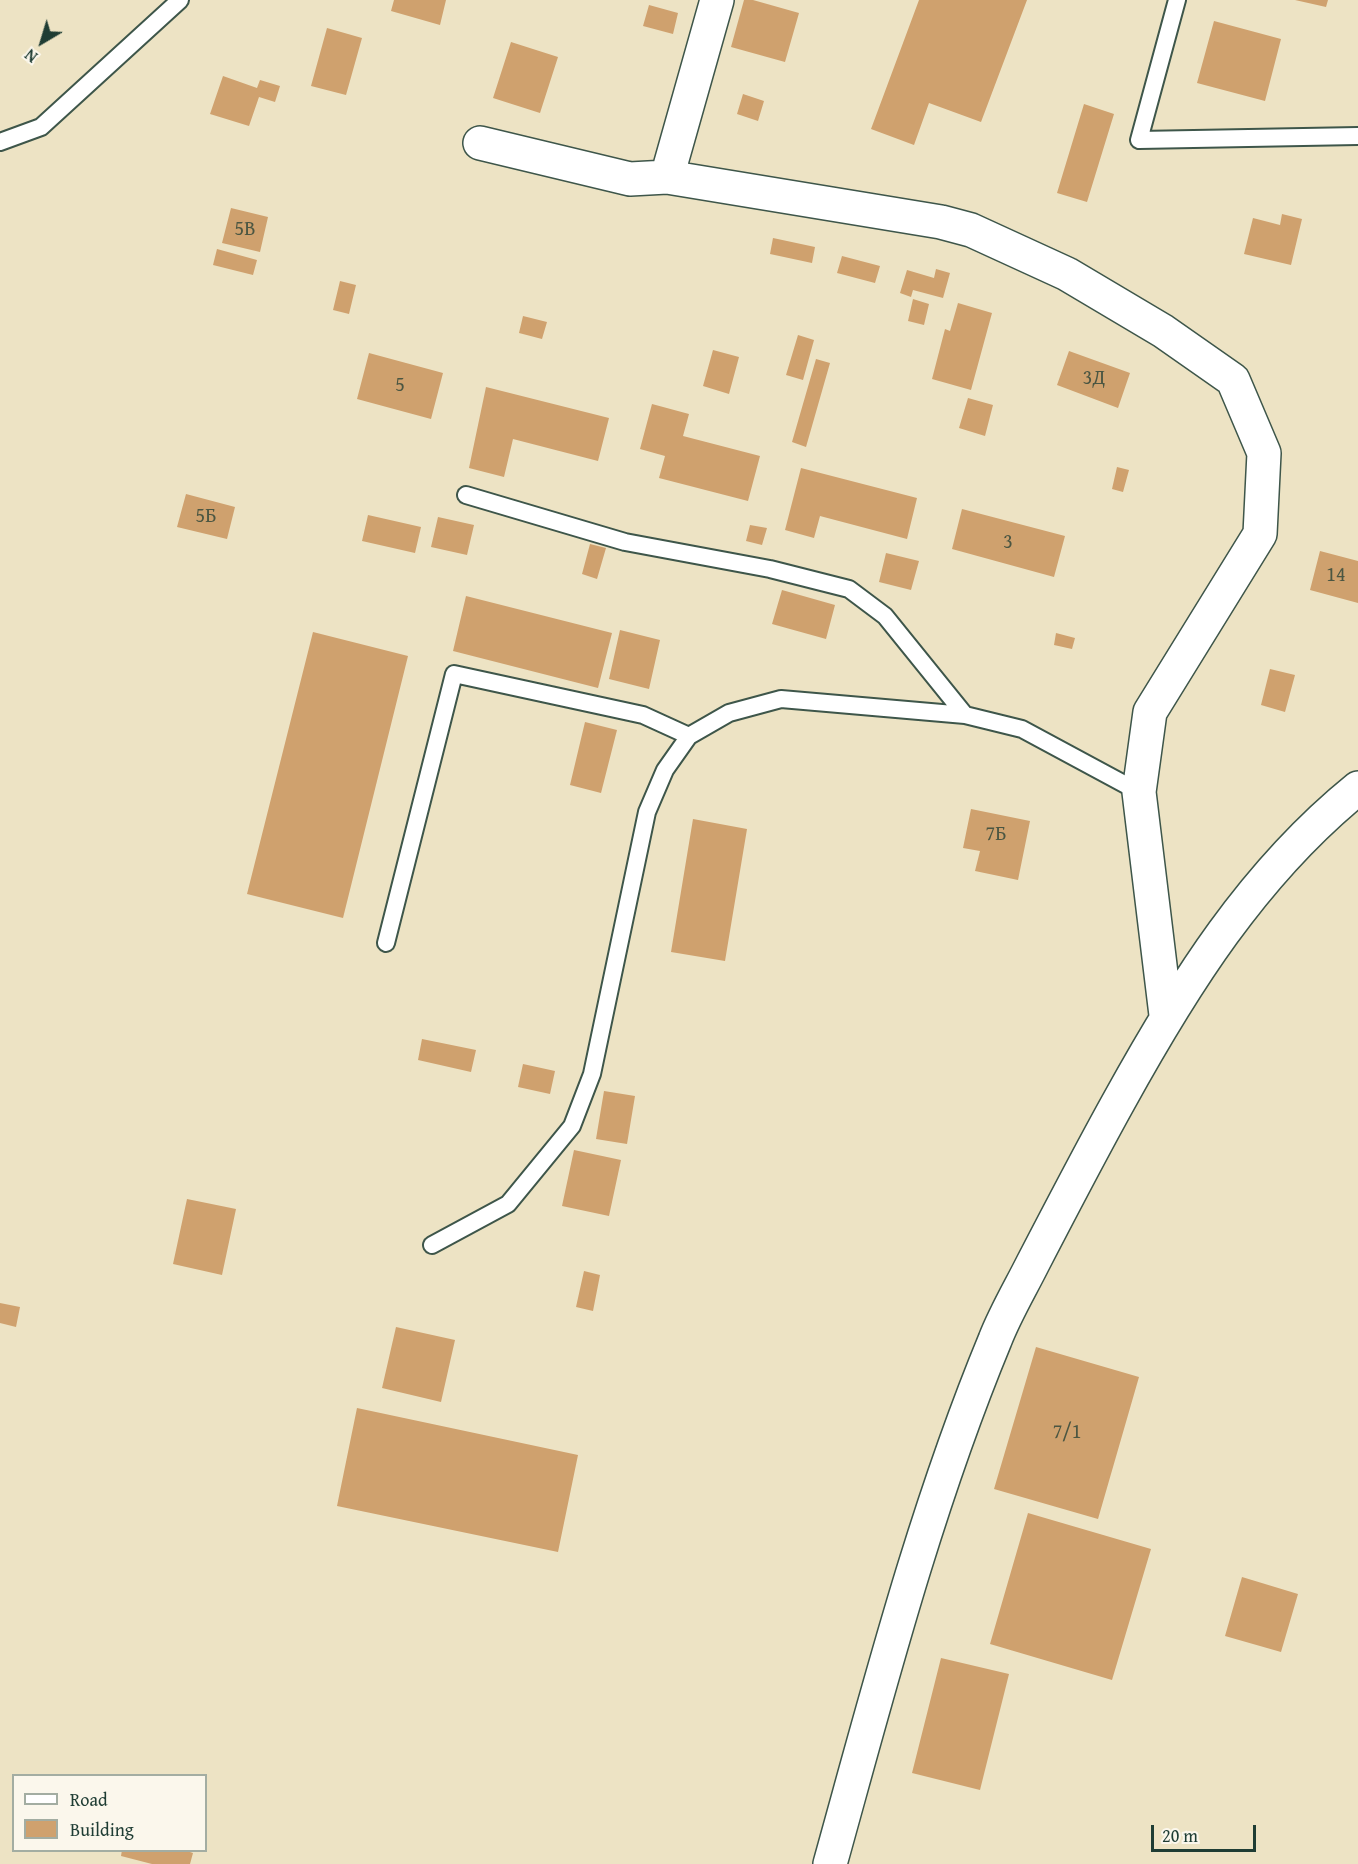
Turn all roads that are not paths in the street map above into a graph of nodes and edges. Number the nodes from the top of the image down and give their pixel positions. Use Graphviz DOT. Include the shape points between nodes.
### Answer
graph roads {
  1 [pos="180,0"];
  2 [pos="717,0"];
  3 [pos="1178,0"];
  4 [pos="1358,136"];
  5 [pos="0,142"];
  6 [pos="480,144"];
  7 [pos="667,177"];
  8 [pos="466,495"];
  9 [pos="965,715"];
  10 [pos="689,736"];
  11 [pos="1358,788"];
  12 [pos="1139,792"];
  13 [pos="386,943"];
  14 [pos="1166,1015"];
  15 [pos="432,1245"];
  16 [pos="830,1864"];
  1 -- 5 [label="lane" via="40,127"];
  2 -- 7 [label="street"];
  3 -- 4 [label="lane" via="1139,140"];
  6 -- 7 [label="street" via="630,179"];
  7 -- 12 [label="street" via="971,230 1067,274 1163,331 1233,380 1264,453 1260,534 1150,712"];
  8 -- 9 [label="lane" via="626,542 770,569 849,589 885,616"];
  9 -- 10 [label="lane" via="782,699 729,714"];
  9 -- 12 [label="lane" via="1022,729"];
  10 -- 13 [label="lane" via="643,715 454,674"];
  10 -- 15 [label="lane" via="665,770 647,812 592,1074 572,1126 508,1204"];
  11 -- 14 [label="street" via="1287,852 1251,894"];
  12 -- 14 [label="street"];
  14 -- 16 [label="street" via="995,1337 942,1482 882,1674"];
}
